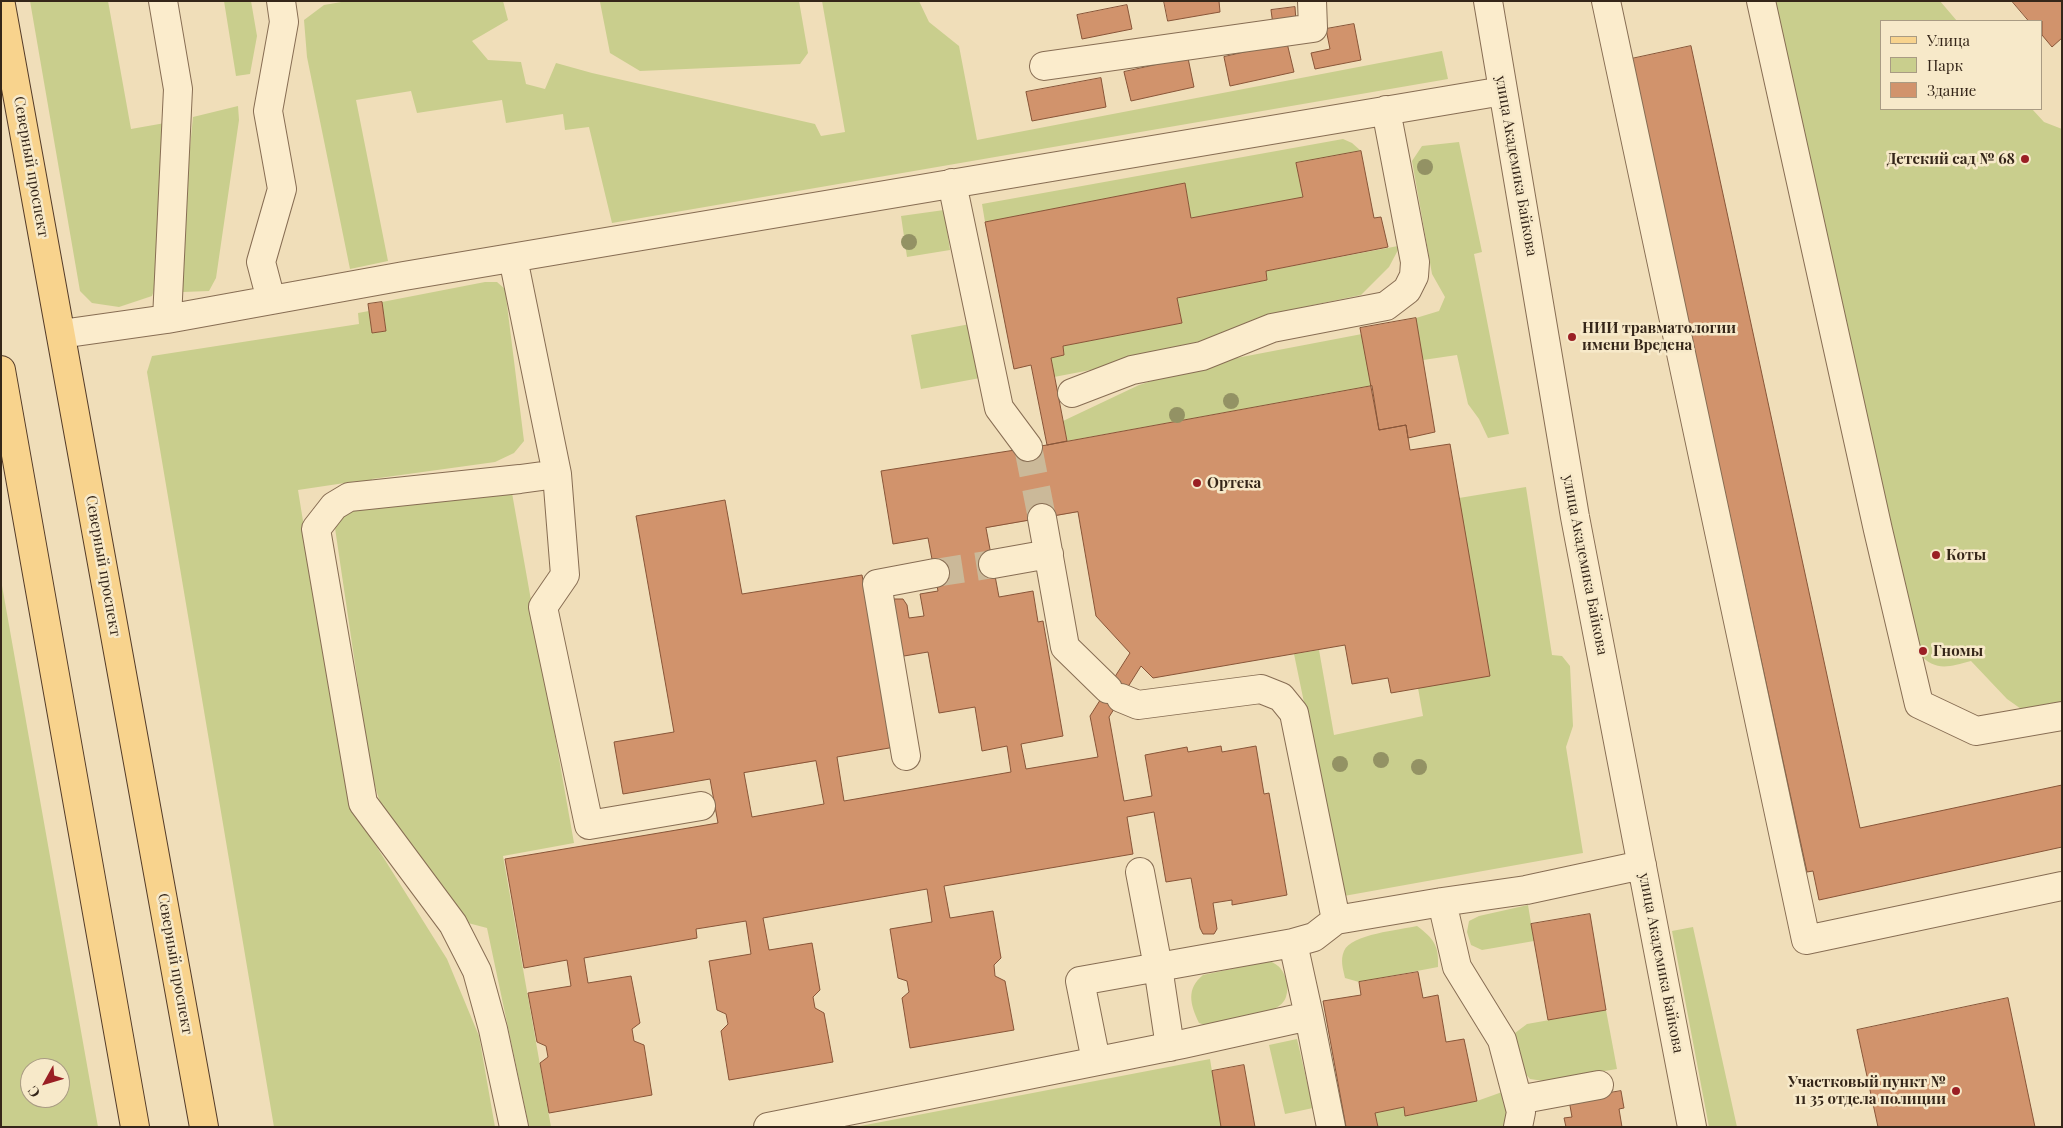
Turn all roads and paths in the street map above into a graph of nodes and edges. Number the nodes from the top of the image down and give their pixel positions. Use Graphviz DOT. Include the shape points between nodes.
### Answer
graph roads {
  1 [pos="163,1"];
  2 [pos="281,1"];
  3 [pos="1312,1"];
  4 [pos="1488,1"];
  5 [pos="1606,1"];
  6 [pos="1761,1"];
  7 [pos="1,5"];
  8 [pos="1044,66"];
  9 [pos="1504,91"];
  10 [pos="1386,110"];
  11 [pos="952,183"];
  12 [pos="513,258"];
  13 [pos="271,300"];
  14 [pos="167,319"];
  15 [pos="61,334"];
  16 [pos="1,370"];
  17 [pos="1072,393"];
  18 [pos="1028,447"];
  19 [pos="557,474"];
  20 [pos="1042,518"];
  21 [pos="1049,554"];
  22 [pos="993,564"];
  23 [pos="935,573"];
  24 [pos="2062,716"];
  25 [pos="906,756"];
  26 [pos="701,806"];
  27 [pos="1642,865"];
  28 [pos="1140,872"];
  29 [pos="2062,886"];
  30 [pos="1442,902"];
  31 [pos="1336,920"];
  32 [pos="1293,943"];
  33 [pos="1158,967"];
  34 [pos="1308,1016"];
  35 [pos="1170,1047"];
  36 [pos="1096,1061"];
  37 [pos="1599,1085"];
  38 [pos="1518,1100"];
  39 [pos="135,1127"];
  40 [pos="204,1127"];
  41 [pos="514,1127"];
  42 [pos="768,1127"];
  43 [pos="1331,1127"];
  44 [pos="1518,1127"];
  45 [pos="1692,1127"];
  1 -- 14 [label="street" via="178,89"];
  2 -- 13 [label="street" via="284,22 268,111 282,189 261,262"];
  3 -- 8 [label="street" via="1313,28"];
  4 -- 9 [label="street, улица Академика Байкова"];
  5 -- 29 [label="street" via="1806,940"];
  6 -- 24 [label="street" via="1919,704 1976,731"];
  7 -- 15 [label="main road, Северный проспект"];
  9 -- 10 [label="street"];
  9 -- 27 [label="street, улица Академика Байкова" via="1575,517"];
  10 -- 11 [label="street"];
  10 -- 17 [label="street" via="1415,262 1414,276 1407,290 1386,306 1272,328 1202,356 1132,370"];
  11 -- 12 [label="street"];
  11 -- 18 [label="street" via="999,408"];
  12 -- 13 [label="street"];
  12 -- 19 [label="street"];
  13 -- 14 [label="street"];
  14 -- 15 [label="street"];
  15 -- 40 [label="main road, Северный проспект"];
  16 -- 39 [label="main road"];
  19 -- 26 [label="street" via="565,575 543,607 589,825"];
  19 -- 41 [label="street" via="349,497 334,506 316,529 364,803 453,924 477,972"];
  20 -- 21 [label="street"];
  21 -- 22 [label="street"];
  21 -- 31 [label="street" via="1065,647 1114,693 1138,705 1261,689 1281,697 1294,713"];
  23 -- 25 [label="street" via="877,584"];
  27 -- 30 [label="street" via="1526,890"];
  27 -- 45 [label="street, улица Академика Байкова"];
  28 -- 33 [label="street"];
  30 -- 31 [label="street"];
  30 -- 38 [label="street" via="1457,967 1502,1040"];
  31 -- 32 [label="street" via="1314,937"];
  32 -- 33 [label="street"];
  32 -- 34 [label="street"];
  33 -- 35 [label="street"];
  33 -- 36 [label="street" via="1080,980"];
  34 -- 35 [label="street"];
  34 -- 43 [label="street"];
  35 -- 36 [label="street"];
  36 -- 42 [label="street"];
  37 -- 38 [label="street"];
  38 -- 44 [label="street" via="1521,1112"];
}
